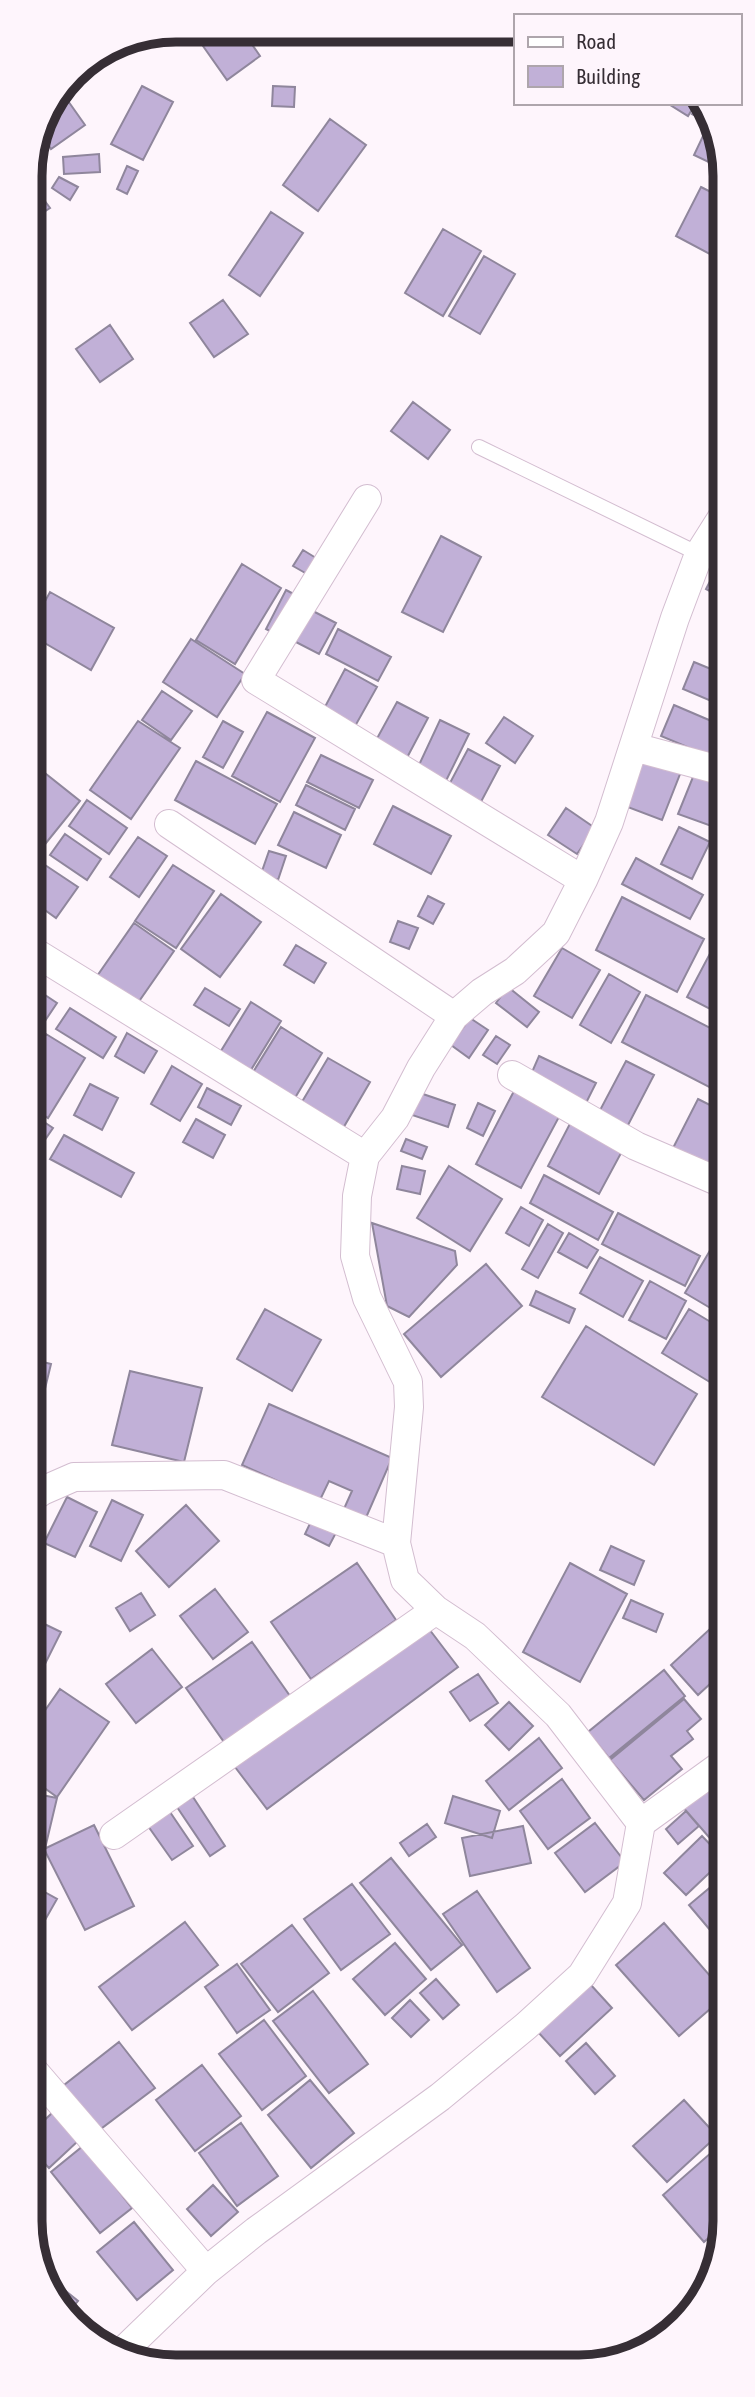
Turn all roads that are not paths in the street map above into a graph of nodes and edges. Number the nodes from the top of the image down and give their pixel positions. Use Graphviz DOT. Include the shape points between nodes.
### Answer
graph roads {
  1 [pos="479,447"];
  2 [pos="367,499"];
  3 [pos="713,532"];
  4 [pos="699,554"];
  5 [pos="634,747"];
  6 [pos="713,768"];
  7 [pos="169,824"];
  8 [pos="583,880"];
  9 [pos="42,957"];
  10 [pos="454,1016"];
  11 [pos="512,1075"];
  12 [pos="365,1156"];
  13 [pos="713,1179"];
  14 [pos="42,1491"];
  15 [pos="396,1543"];
  16 [pos="436,1610"];
  17 [pos="713,1771"];
  18 [pos="641,1823"];
  19 [pos="114,1835"];
  20 [pos="42,2081"];
  21 [pos="206,2271"];
  22 [pos="128,2346"];
  1 -- 4 [label="lane"];
  2 -- 8 [label="street" via="256,680"];
  3 -- 4 [label="street"];
  4 -- 5 [label="street"];
  5 -- 6 [label="street"];
  5 -- 8 [label="street" via="609,822"];
  7 -- 10 [label="street"];
  8 -- 10 [label="street" via="556,933 516,971"];
  9 -- 12 [label="street"];
  10 -- 12 [label="street" via="395,1118"];
  11 -- 13 [label="street" via="636,1146"];
  12 -- 15 [label="street" via="357,1196 355,1256 367,1298 408,1382"];
  14 -- 15 [label="street" via="74,1478 224,1475"];
  15 -- 16 [label="street" via="405,1580"];
  16 -- 18 [label="street" via="475,1636 558,1715"];
  16 -- 19 [label="street"];
  17 -- 18 [label="street"];
  18 -- 21 [label="street" via="627,1903 582,1975 440,2097"];
  20 -- 21 [label="street"];
  21 -- 22 [label="street"];
}
